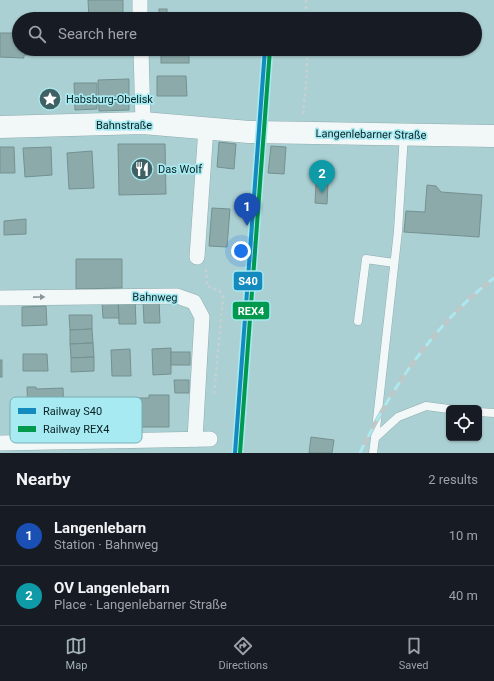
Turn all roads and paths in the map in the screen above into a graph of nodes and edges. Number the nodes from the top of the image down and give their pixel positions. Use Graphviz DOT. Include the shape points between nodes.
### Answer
graph roads {
  1 [pos="140,0"];
  2 [pos="306,0"];
  3 [pos="140,12"];
  4 [pos="306,12"];
  5 [pos="141,56"];
  6 [pos="307,56"];
  7 [pos="143,123"];
  8 [pos="0,127"];
  9 [pos="206,128"];
  10 [pos="248,132"];
  11 [pos="302,133"];
  12 [pos="404,134"];
  13 [pos="494,136"];
  14 [pos="197,257"];
  15 [pos="394,263"];
  16 [pos="0,298"];
  17 [pos="358,321"];
  18 [pos="446,409"];
  19 [pos="482,412"];
  20 [pos="494,413"];
  21 [pos="375,438"];
  22 [pos="195,439"];
  23 [pos="210,439"];
  24 [pos="142,440"];
  25 [pos="0,443"];
  26 [pos="10,443"];
  27 [pos="373,453"];
  1 -- 3 [label="street"];
  2 -- 4 [label="path"];
  5 -- 7 [label="street"];
  6 -- 11 [label="path"];
  7 -- 8 [label="street, Bahnstraße"];
  7 -- 9 [label="street, Bahnstraße"];
  9 -- 10 [label="street, Bahnstraße"];
  9 -- 14 [label="street"];
  10 -- 11 [label="street, Langenlebarner Straße"];
  11 -- 12 [label="street, Langenlebarner Straße"];
  12 -- 13 [label="street, Langenlebarner Straße"];
  12 -- 15 [label="lane"];
  15 -- 17 [label="lane" via="366,259"];
  15 -- 21 [label="lane"];
  16 -- 22 [label="street, Bahnweg, one-way" via="177,296 194,302 202,317"];
  18 -- 21 [label="lane" via="426,406 398,417"];
  19 -- 20 [label="lane"];
  21 -- 27 [label="lane"];
  22 -- 23 [label="street"];
  22 -- 24 [label="street"];
  25 -- 26 [label="street"];
}
